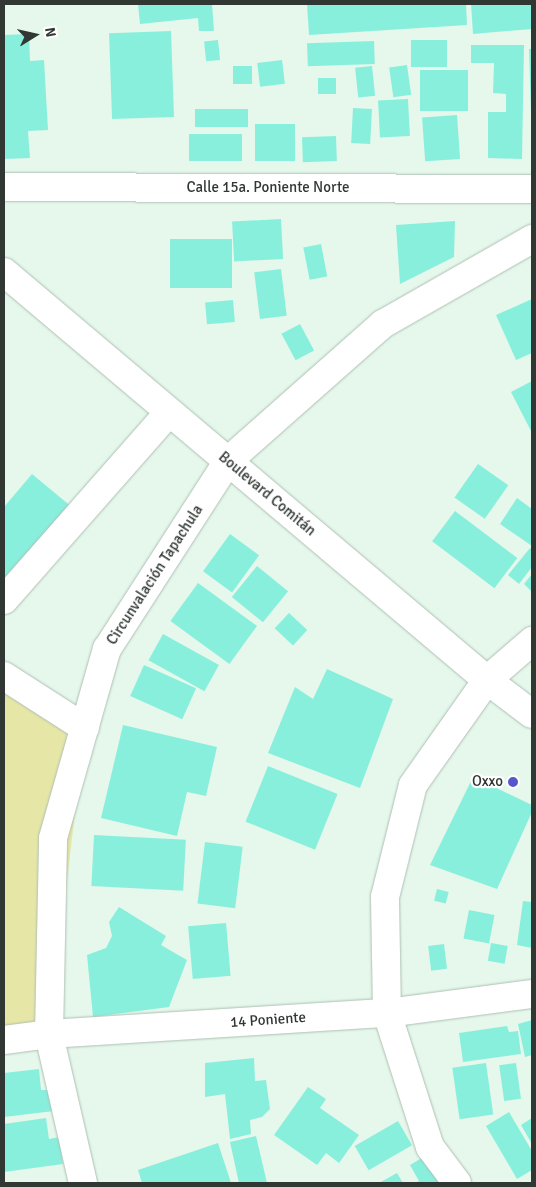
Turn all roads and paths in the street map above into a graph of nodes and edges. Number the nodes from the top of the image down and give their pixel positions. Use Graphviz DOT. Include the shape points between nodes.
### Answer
graph roads {
  1 [pos="4,187"];
  2 [pos="532,189"];
  3 [pos="532,239"];
  4 [pos="4,272"];
  5 [pos="170,412"];
  6 [pos="228,461"];
  7 [pos="4,600"];
  8 [pos="532,641"];
  9 [pos="4,676"];
  10 [pos="487,680"];
  11 [pos="532,714"];
  12 [pos="85,728"];
  13 [pos="532,994"];
  14 [pos="387,1013"];
  15 [pos="49,1034"];
  16 [pos="4,1040"];
  17 [pos="83,1183"];
  18 [pos="457,1183"];
  1 -- 2 [label="street, Calle 15a. Poniente Norte"];
  3 -- 6 [label="street, Circunvalación Tapachula" via="383,324"];
  4 -- 5 [label="street, Boulevard Comitán"];
  5 -- 6 [label="street, Boulevard Comitán"];
  5 -- 7 [label="street"];
  6 -- 10 [label="street, Boulevard Comitán"];
  6 -- 12 [label="street, Circunvalación Tapachula" via="107,650"];
  8 -- 10 [label="street"];
  9 -- 12 [label="street"];
  10 -- 11 [label="street, Boulevard Comitán"];
  10 -- 14 [label="street" via="413,785 385,897"];
  12 -- 15 [label="street, Circunvalación Tapachula" via="54,838"];
  13 -- 14 [label="street, 14 Poniente"];
  14 -- 15 [label="street, 14 Poniente"];
  14 -- 18 [label="street" via="430,1147"];
  15 -- 16 [label="street, 14 Poniente"];
  15 -- 17 [label="street, Circunvalación Tapachula"];
}
